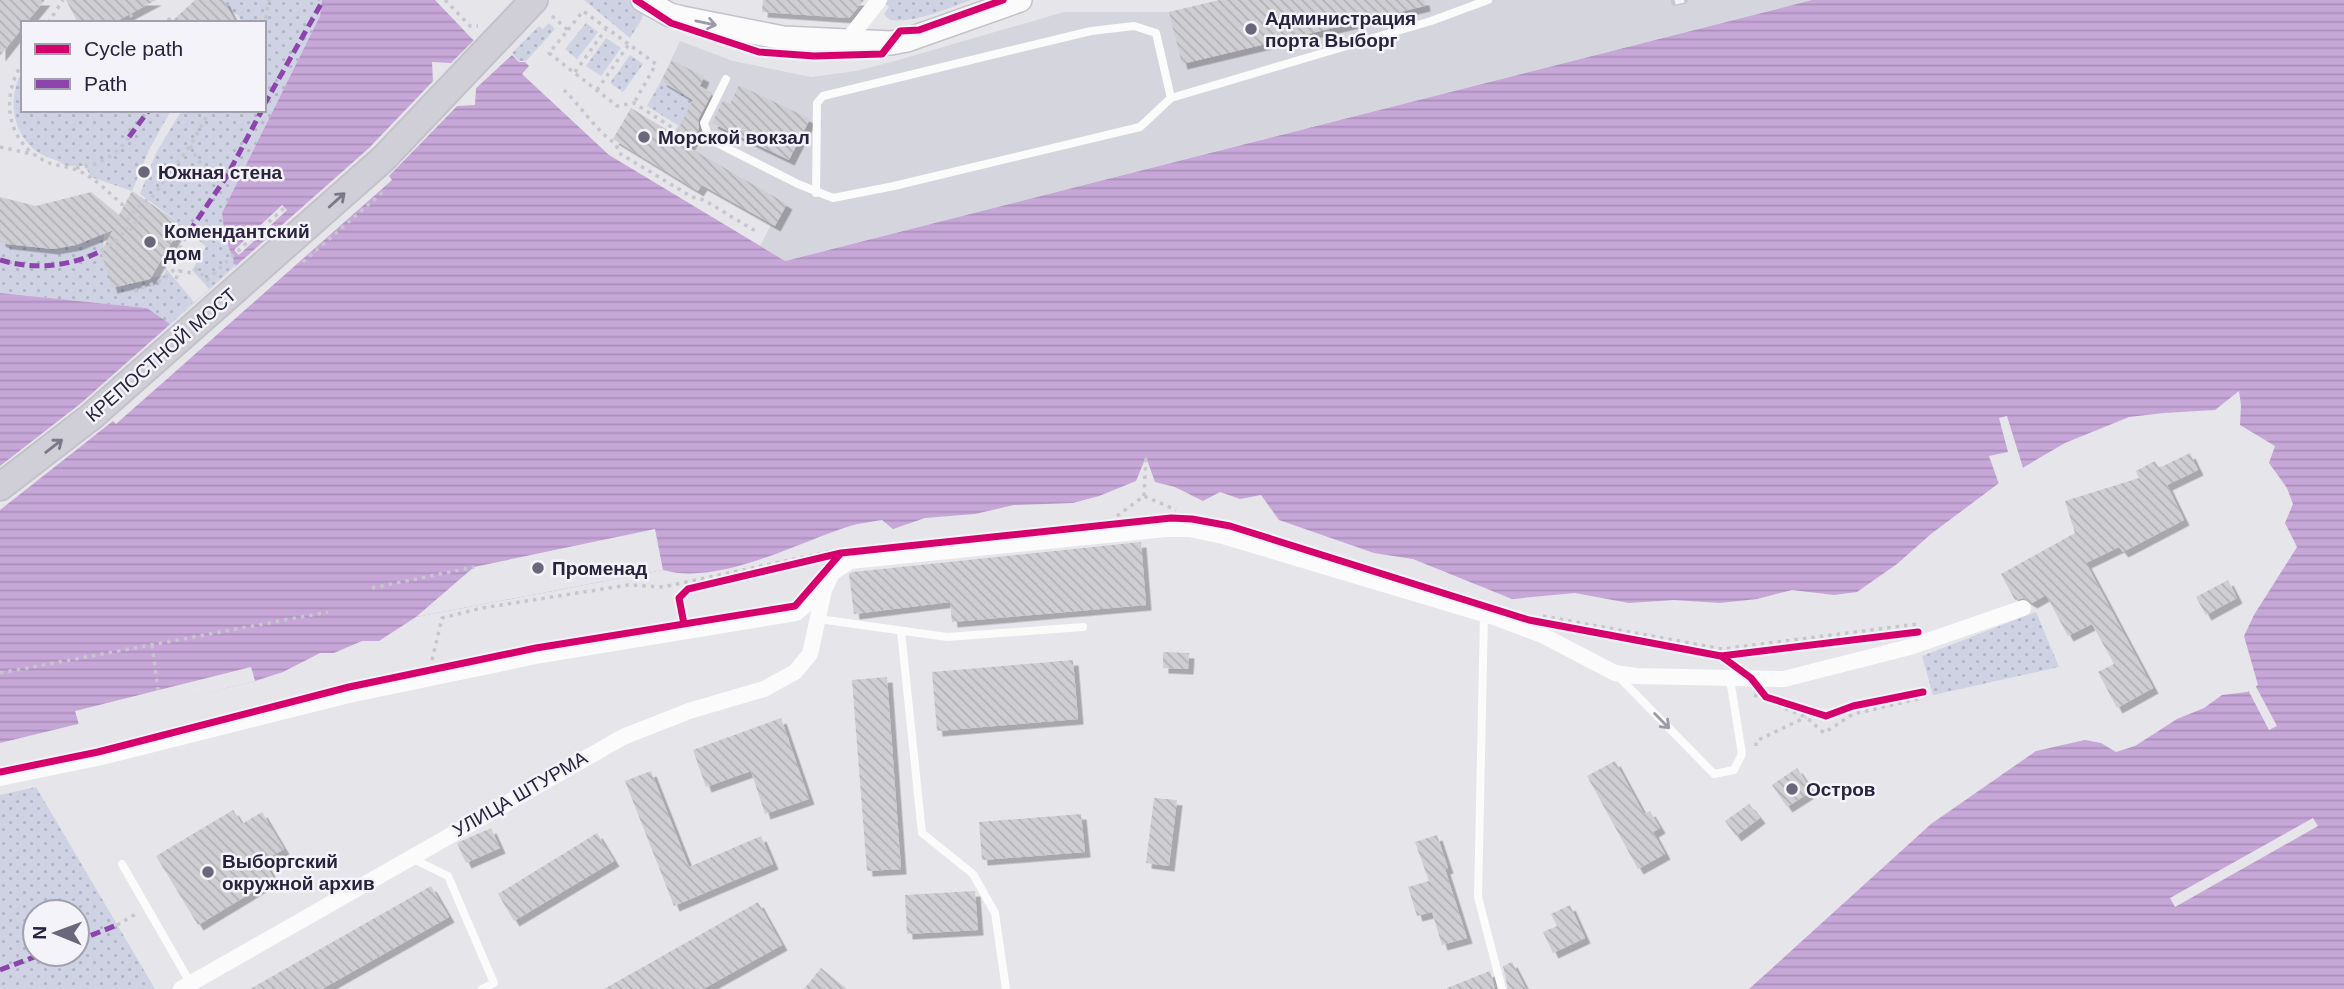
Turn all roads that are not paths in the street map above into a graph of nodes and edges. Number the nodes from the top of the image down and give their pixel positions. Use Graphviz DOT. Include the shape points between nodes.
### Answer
graph roads {
  1 [pos="643,0"];
  2 [pos="1020,0"];
  3 [pos="1488,0"];
  4 [pos="876,1"];
  5 [pos="539,4"];
  6 [pos="847,41"];
  7 [pos="726,79"];
  8 [pos="1171,98"];
  9 [pos="816,193"];
  10 [pos="0,487"];
  11 [pos="824,590"];
  12 [pos="2023,608"];
  13 [pos="1484,615"];
  14 [pos="819,619"];
  15 [pos="1083,627"];
  16 [pos="901,631"];
  17 [pos="1615,673"];
  18 [pos="1740,678"];
  19 [pos="0,778"];
  20 [pos="409,858"];
  21 [pos="122,864"];
  22 [pos="186,986"];
  23 [pos="482,989"];
  24 [pos="1006,989"];
  25 [pos="1502,989"];
  1 -- 6 [label="street, one-way" via="670,15 726,28 783,38"];
  2 -- 6 [label="street" via="906,40"];
  3 -- 8 [label="lane"];
  4 -- 6 [label="street"];
  10 -- 5 [label="main road, КРЕПОСТНОЙ МОСТ, one-way" via="92,416 383,159 489,33"];
  7 -- 9 [label="lane" via="704,123 709,139"];
  8 -- 9 [label="lane" via="1140,127 894,186 833,198"];
  8 -- 9 [label="lane" via="1156,33 1134,26 1091,31 823,96 817,103"];
  11 -- 13 [label="street" via="832,573 850,561 1189,529"];
  11 -- 14 [label="street, УЛИЦА ШТУРМА"];
  11 -- 19 [label="street" via="796,613 527,658"];
  12 -- 18 [label="street" via="1898,650 1784,679"];
  13 -- 17 [label="street" via="1542,635"];
  13 -- 25 [label="lane" via="1478,897"];
  14 -- 16 [label="lane"];
  14 -- 20 [label="street, УЛИЦА ШТУРМА" via="810,654 795,672 764,689 623,737"];
  15 -- 16 [label="lane" via="947,637"];
  16 -- 24 [label="lane" via="922,834 973,874 995,913"];
  17 -- 18 [label="street"];
  17 -- 18 [label="lane, one-way" via="1714,774 1734,770 1742,754"];
  20 -- 22 [label="street, УЛИЦА ШТУРМА"];
  20 -- 23 [label="lane" via="448,876 494,983"];
  21 -- 22 [label="lane"];
}
